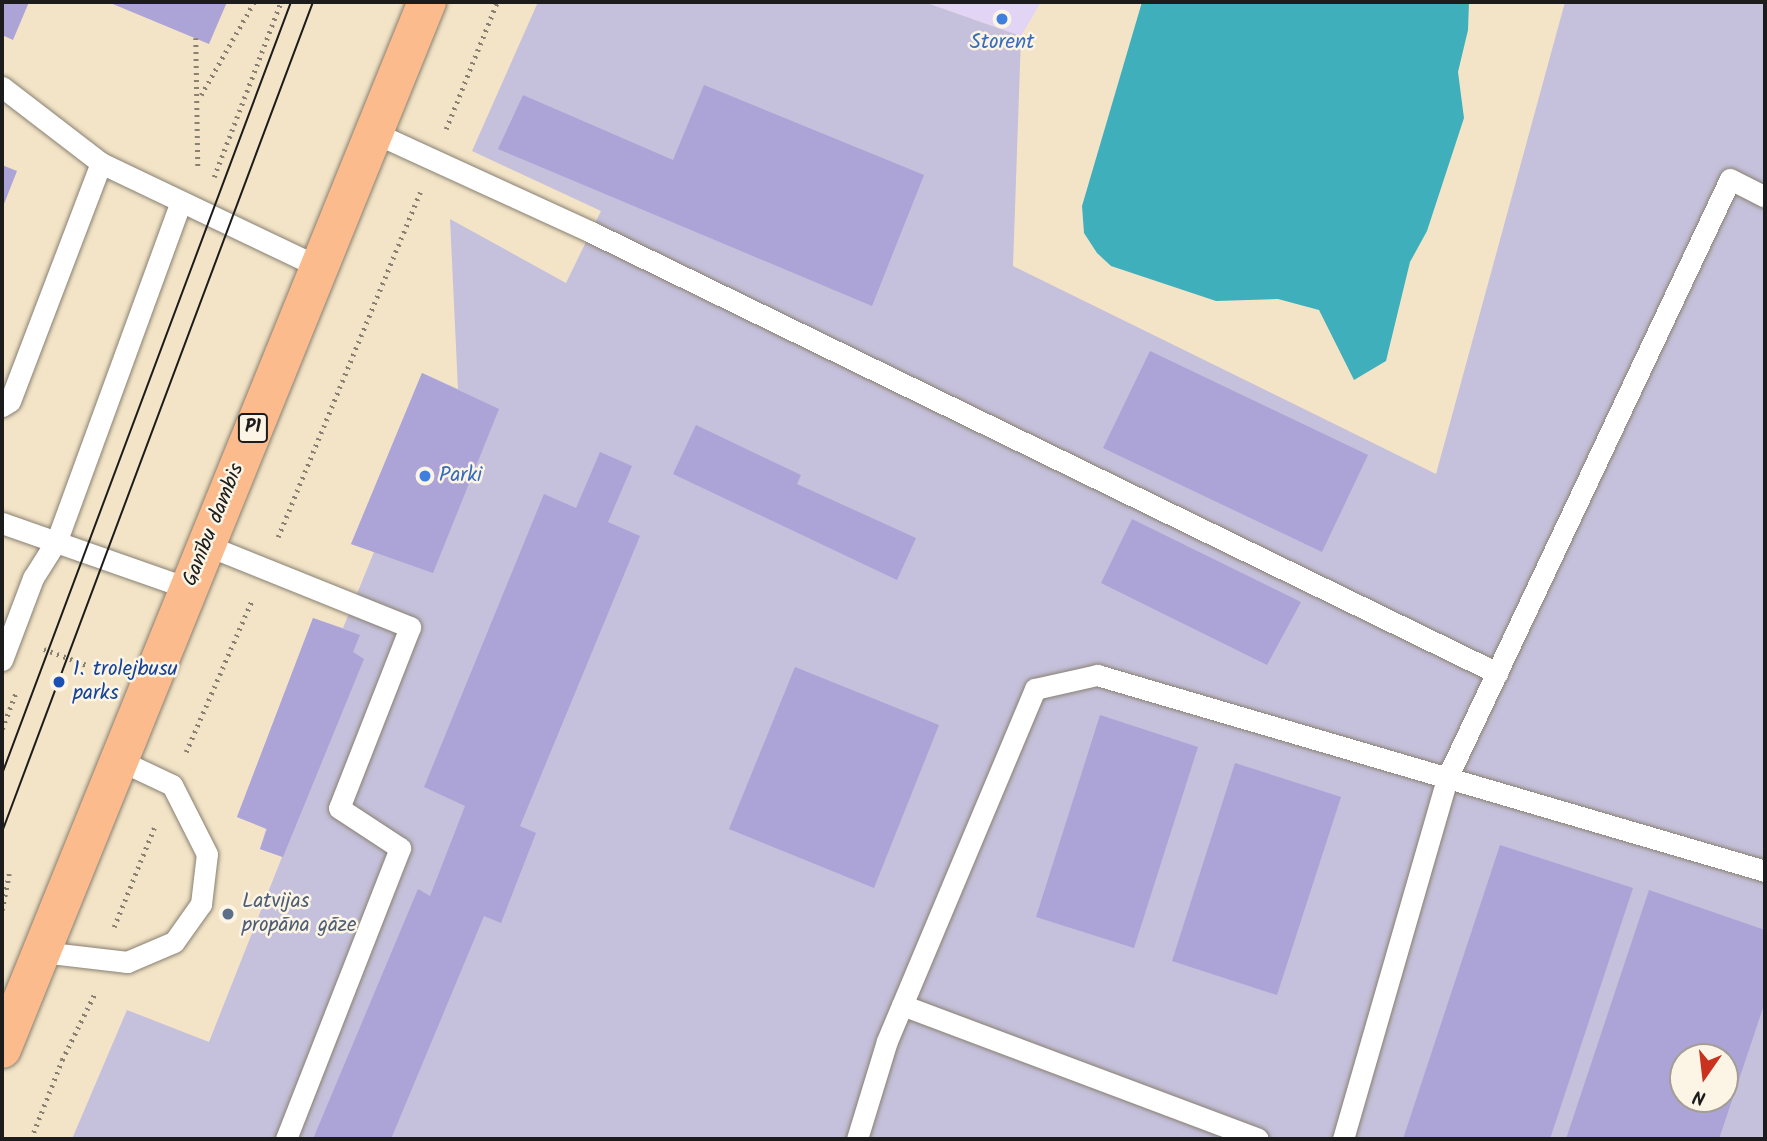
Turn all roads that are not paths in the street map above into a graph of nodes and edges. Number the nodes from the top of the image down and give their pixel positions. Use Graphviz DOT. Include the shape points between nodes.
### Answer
graph roads {
  1 [pos="427,2"];
  2 [pos="2,87"];
  3 [pos="375,133"];
  4 [pos="101,163"];
  5 [pos="1765,197"];
  6 [pos="188,205"];
  7 [pos="319,267"];
  8 [pos="2,407"];
  9 [pos="2,523"];
  10 [pos="57,540"];
  11 [pos="205,545"];
  12 [pos="188,588"];
  13 [pos="2,660"];
  14 [pos="1497,673"];
  15 [pos="117,759"];
  16 [pos="1447,778"];
  17 [pos="1765,872"];
  18 [pos="42,952"];
  19 [pos="902,1005"];
  20 [pos="2,1049"];
  21 [pos="286,1139"];
  22 [pos="857,1139"];
  23 [pos="1258,1139"];
  24 [pos="1343,1139"];
  1 -- 3 [label="main road, Ganību dambis / P1"];
  2 -- 4 [label="lane"];
  3 -- 7 [label="main road, Ganību dambis / P1"];
  3 -- 14 [label="lane" via="590,232"];
  4 -- 6 [label="lane"];
  4 -- 8 [label="lane" via="10,401"];
  5 -- 14 [label="lane" via="1730,179"];
  6 -- 7 [label="lane"];
  6 -- 10 [label="lane"];
  7 -- 11 [label="main road, Ganību dambis / P1"];
  9 -- 10 [label="lane"];
  10 -- 12 [label="lane"];
  10 -- 13 [label="lane" via="33,578"];
  11 -- 12 [label="main road, Ganību dambis / P1"];
  11 -- 21 [label="lane" via="410,627 339,808 400,848"];
  12 -- 15 [label="main road, Ganību dambis / P1"];
  14 -- 16 [label="lane"];
  15 -- 18 [label="main road, Ganību dambis / P1"];
  15 -- 18 [label="lane" via="172,785 207,854 201,904 174,942 127,962"];
  16 -- 17 [label="lane"];
  16 -- 19 [label="lane" via="1097,675 1035,689"];
  16 -- 24 [label="lane"];
  18 -- 20 [label="main road, Ganību dambis / P1"];
  19 -- 22 [label="lane"];
  19 -- 23 [label="lane"];
}
